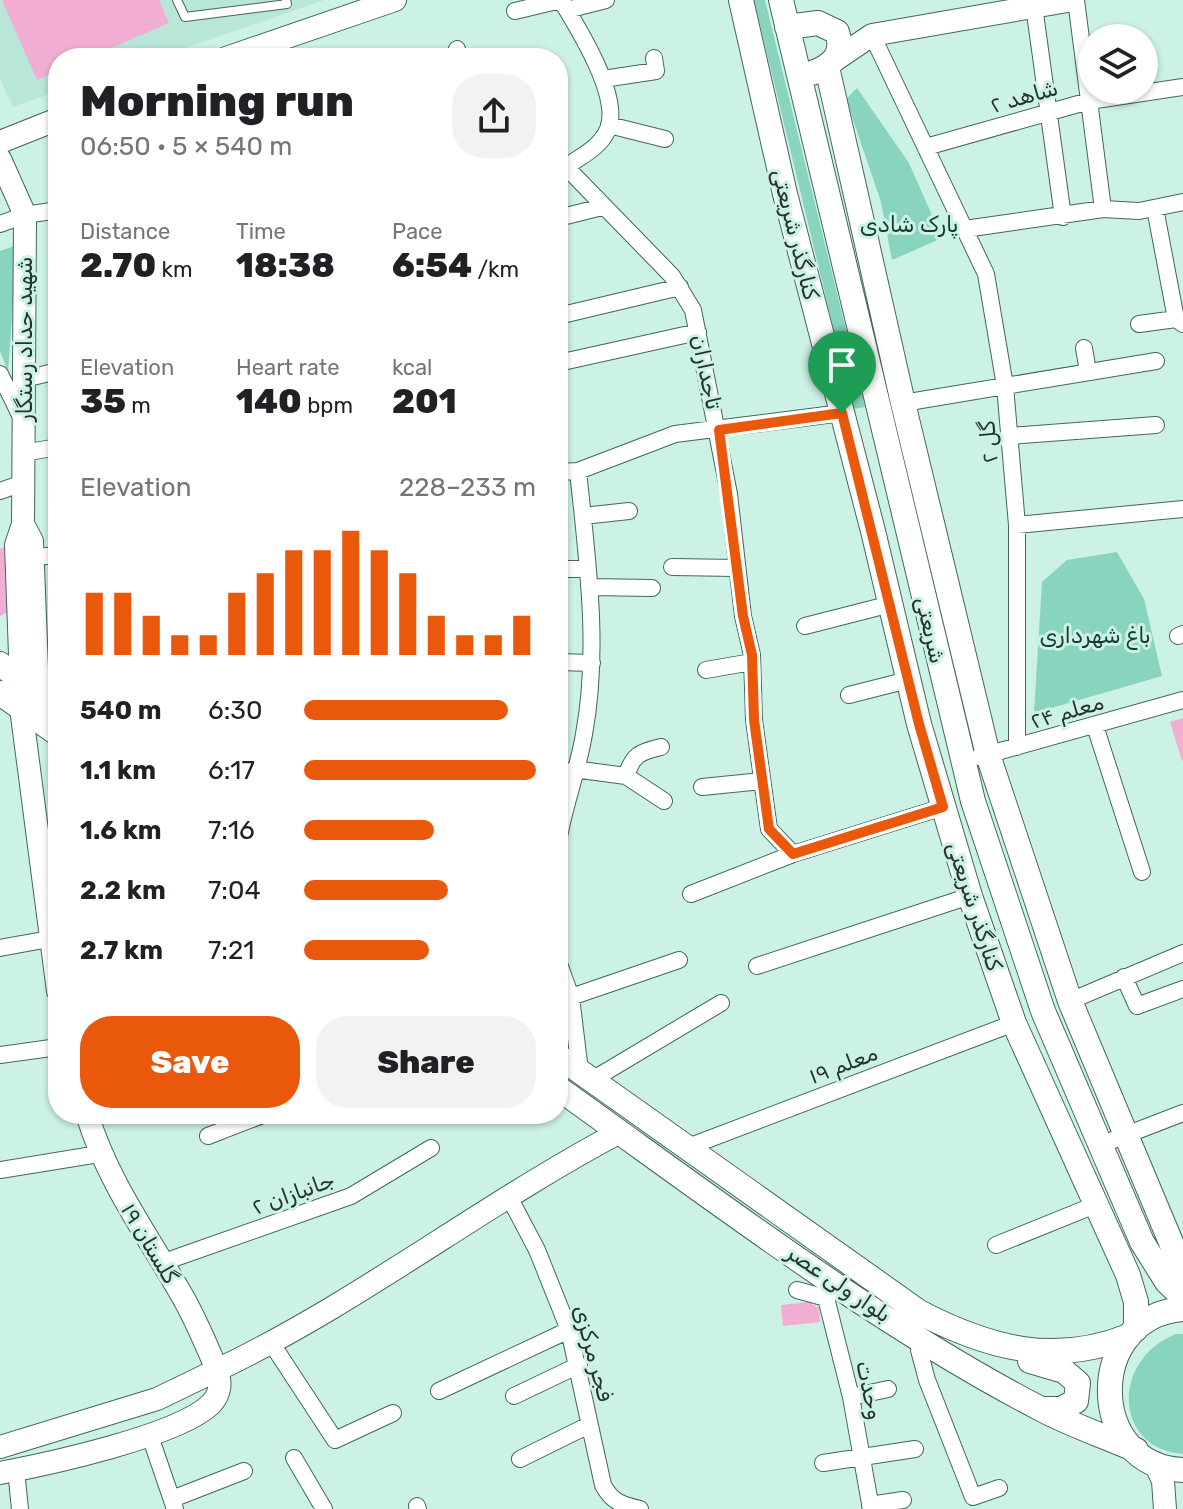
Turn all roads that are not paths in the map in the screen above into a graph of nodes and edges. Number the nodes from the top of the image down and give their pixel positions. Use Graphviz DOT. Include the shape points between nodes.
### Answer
graph roads {
  1 [pos="177,0"];
  2 [pos="286,0"];
  3 [pos="395,0"];
  4 [pos="606,0"];
  5 [pos="741,0"];
  6 [pos="781,0"];
  7 [pos="815,0"];
  8 [pos="1074,0"];
  9 [pos="563,3"];
  10 [pos="1034,6"];
  11 [pos="515,11"];
  12 [pos="787,27"];
  13 [pos="832,27"];
  14 [pos="1078,27"];
  15 [pos="872,35"];
  16 [pos="255,48"];
  17 [pos="654,58"];
  18 [pos="831,64"];
  19 [pos="798,77"];
  20 [pos="603,79"];
  21 [pos="1183,87"];
  22 [pos="1158,91"];
  23 [pos="1078,104"];
  24 [pos="1089,104"];
  25 [pos="1050,110"];
  26 [pos="48,123"];
  27 [pos="609,125"];
  28 [pos="665,139"];
  29 [pos="0,142"];
  30 [pos="926,147"];
  31 [pos="0,159"];
  32 [pos="568,162"];
  33 [pos="568,170"];
  34 [pos="1183,202"];
  35 [pos="602,207"];
  36 [pos="1155,208"];
  37 [pos="1103,209"];
  38 [pos="48,212"];
  39 [pos="25,215"];
  40 [pos="568,216"];
  41 [pos="1063,217"];
  42 [pos="0,224"];
  43 [pos="965,229"];
  44 [pos="680,287"];
  45 [pos="568,314"];
  46 [pos="1179,322"];
  47 [pos="1139,324"];
  48 [pos="698,332"];
  49 [pos="1084,348"];
  50 [pos="568,361"];
  51 [pos="1156,361"];
  52 [pos="1088,372"];
  53 [pos="48,373"];
  54 [pos="0,374"];
  55 [pos="24,379"];
  56 [pos="1005,386"];
  57 [pos="903,403"];
  58 [pos="878,407"];
  59 [pos="842,413"];
  60 [pos="23,421"];
  61 [pos="1156,425"];
  62 [pos="719,430"];
  63 [pos="1010,436"];
  64 [pos="48,449"];
  65 [pos="23,453"];
  66 [pos="578,471"];
  67 [pos="568,472"];
  68 [pos="23,483"];
  69 [pos="0,491"];
  70 [pos="1183,509"];
  71 [pos="629,511"];
  72 [pos="583,516"];
  73 [pos="23,524"];
  74 [pos="1017,525"];
  75 [pos="48,556"];
  76 [pos="34,557"];
  77 [pos="672,567"];
  78 [pos="737,568"];
  79 [pos="568,572"];
  80 [pos="588,578"];
  81 [pos="652,588"];
  82 [pos="891,604"];
  83 [pos="805,626"];
  84 [pos="568,662"];
  85 [pos="752,662"];
  86 [pos="592,663"];
  87 [pos="0,664"];
  88 [pos="706,670"];
  89 [pos="908,680"];
  90 [pos="849,695"];
  91 [pos="24,697"];
  92 [pos="1183,700"];
  93 [pos="48,723"];
  94 [pos="1095,726"];
  95 [pos="661,747"];
  96 [pos="1017,747"];
  97 [pos="988,755"];
  98 [pos="962,761"];
  99 [pos="574,769"];
  100 [pos="626,776"];
  101 [pos="762,781"];
  102 [pos="702,787"];
  103 [pos="568,796"];
  104 [pos="664,801"];
  105 [pos="943,807"];
  106 [pos="793,854"];
  107 [pos="1142,872"];
  108 [pos="691,894"];
  109 [pos="970,896"];
  110 [pos="48,929"];
  111 [pos="48,939"];
  112 [pos="0,948"];
  113 [pos="1183,953"];
  114 [pos="679,960"];
  115 [pos="757,966"];
  116 [pos="1124,977"];
  117 [pos="568,989"];
  118 [pos="1183,989"];
  119 [pos="571,997"];
  120 [pos="1070,1001"];
  121 [pos="721,1003"];
  122 [pos="1014,1023"];
  123 [pos="48,1048"];
  124 [pos="0,1055"];
  125 [pos="568,1063"];
  126 [pos="586,1075"];
  127 [pos="568,1095"];
  128 [pos="1183,1113"];
  129 [pos="90,1124"];
  130 [pos="239,1124"];
  131 [pos="620,1132"];
  132 [pos="1125,1135"];
  133 [pos="208,1136"];
  134 [pos="1100,1145"];
  135 [pos="688,1147"];
  136 [pos="431,1148"];
  137 [pos="99,1154"];
  138 [pos="0,1170"];
  139 [pos="508,1195"];
  140 [pos="1095,1205"];
  141 [pos="1142,1242"];
  142 [pos="996,1245"];
  143 [pos="161,1263"];
  144 [pos="1183,1271"];
  145 [pos="797,1290"];
  146 [pos="832,1291"];
  147 [pos="1183,1297"];
  148 [pos="1183,1309"];
  149 [pos="569,1330"];
  150 [pos="1132,1333"];
  151 [pos="925,1340"];
  152 [pos="980,1341"];
  153 [pos="272,1344"];
  154 [pos="579,1365"];
  155 [pos="217,1370"];
  156 [pos="888,1389"];
  157 [pos="439,1391"];
  158 [pos="514,1396"];
  159 [pos="851,1397"];
  160 [pos="139,1405"];
  161 [pos="1041,1409"];
  162 [pos="393,1413"];
  163 [pos="589,1425"];
  164 [pos="149,1433"];
  165 [pos="6,1446"];
  166 [pos="915,1449"];
  167 [pos="294,1458"];
  168 [pos="862,1458"];
  169 [pos="520,1459"];
  170 [pos="823,1463"];
  171 [pos="1167,1465"];
  172 [pos="8,1471"];
  173 [pos="244,1471"];
  174 [pos="999,1488"];
  175 [pos="903,1500"];
  176 [pos="173,1504"];
  177 [pos="1183,1504"];
  178 [pos="616,1507"];
  179 [pos="871,1507"];
  180 [pos="20,1509"];
  181 [pos="324,1509"];
  182 [pos="640,1509"];
  183 [pos="1165,1509"];
  184 [pos="1176,1509"];
  1 -- 2 [label="lane" via="185,17 287,4"];
  3 -- 16 [label="main road"];
  4 -- 9 [label="street"];
  5 -- 59 [label="main road, کنارگذر شریعتی"];
  6 -- 12 [label="main road, شریعتی"];
  7 -- 13 [label="main road"];
  8 -- 10 [label="main road"];
  8 -- 14 [label="street"];
  9 -- 11 [label="street"];
  9 -- 20 [label="street"];
  10 -- 15 [label="main road"];
  10 -- 25 [label="street"];
  12 -- 13 [label="main road" via="810,22"];
  12 -- 19 [label="main road, شریعتی"];
  13 -- 15 [label="main road"];
  13 -- 18 [label="main road" via="841,46"];
  15 -- 18 [label="main road"];
  15 -- 30 [label="street, گل ۲"];
  17 -- 20 [label="street" via="656,71"];
  18 -- 19 [label="main road"];
  18 -- 57 [label="main road"];
  19 -- 58 [label="main road, شریعتی"];
  20 -- 27 [label="street"];
  21 -- 22 [label="street, شاهد ۲"];
  23 -- 25 [label="street, شاهد ۲"];
  24 -- 37 [label="street"];
  25 -- 30 [label="street, شاهد ۲"];
  25 -- 41 [label="street"];
  26 -- 29 [label="main road"];
  27 -- 28 [label="street"];
  27 -- 32 [label="street" via="598,145"];
  30 -- 43 [label="street, گل ۲"];
  31 -- 39 [label="main road, شهید حداد رستگار"];
  33 -- 35 [label="street, تاجداران"];
  34 -- 36 [label="street"];
  35 -- 40 [label="street"];
  35 -- 44 [label="street, تاجداران"];
  36 -- 37 [label="street" via="1118,213"];
  36 -- 46 [label="street"];
  37 -- 41 [label="street"];
  38 -- 39 [label="street"];
  39 -- 42 [label="street"];
  39 -- 55 [label="main road, شهید حداد رستگار"];
  41 -- 43 [label="street"];
  43 -- 56 [label="street, گل ۲" via="986,274"];
  44 -- 45 [label="street"];
  44 -- 48 [label="street, تاجداران"];
  46 -- 47 [label="street"];
  48 -- 50 [label="street"];
  48 -- 62 [label="street, تاجداران"];
  49 -- 52 [label="street"];
  51 -- 52 [label="street"];
  52 -- 56 [label="street"];
  53 -- 55 [label="street"];
  54 -- 60 [label="street"];
  55 -- 60 [label="main road, شهید حداد رستگار"];
  56 -- 57 [label="street"];
  56 -- 63 [label="street, گل ۲"];
  57 -- 97 [label="main road"];
  58 -- 59 [label="main road"];
  58 -- 98 [label="main road, شریعتی"];
  59 -- 62 [label="street"];
  59 -- 82 [label="main road, کنارگذر شریعتی"];
  60 -- 65 [label="main road, شهید حداد رستگار"];
  61 -- 63 [label="street"];
  62 -- 66 [label="street" via="675,434"];
  62 -- 78 [label="street, تاجداران"];
  63 -- 74 [label="street, گل ۲"];
  64 -- 65 [label="street"];
  65 -- 68 [label="main road, شهید حداد رستگار"];
  66 -- 67 [label="street"];
  66 -- 72 [label="street"];
  68 -- 69 [label="street"];
  68 -- 73 [label="main road, شهید حداد رستگار"];
  70 -- 74 [label="street"];
  71 -- 72 [label="street"];
  72 -- 80 [label="street"];
  73 -- 76 [label="main road, شهید حداد رستگار" via="30,531"];
  73 -- 91 [label="main road, شهید حداد رستگار" via="16,545"];
  74 -- 96 [label="street, گل ۲"];
  75 -- 76 [label="street"];
  76 -- 91 [label="main road, شهید حداد رستگار"];
  77 -- 78 [label="street"];
  78 -- 85 [label="street, تاجداران"];
  79 -- 80 [label="street"];
  80 -- 81 [label="street"];
  80 -- 86 [label="street"];
  82 -- 83 [label="street"];
  82 -- 89 [label="main road, کنارگذر شریعتی"];
  84 -- 86 [label="street"];
  85 -- 88 [label="street"];
  85 -- 101 [label="street, تاجداران"];
  86 -- 99 [label="street" via="584,736"];
  87 -- 91 [label="main road"];
  89 -- 90 [label="street"];
  89 -- 105 [label="main road, کنارگذر شریعتی"];
  91 -- 93 [label="main road"];
  91 -- 110 [label="main road"];
  92 -- 94 [label="street, معلم ۲۴"];
  94 -- 96 [label="street, معلم ۲۴"];
  94 -- 107 [label="street"];
  95 -- 100 [label="street" via="636,755"];
  96 -- 97 [label="street, معلم ۲۴"];
  97 -- 98 [label="street, معلم ۲۴"];
  97 -- 120 [label="main road"];
  98 -- 134 [label="main road, شریعتی" via="1043,1011"];
  99 -- 100 [label="street"];
  99 -- 103 [label="street"];
  100 -- 104 [label="street"];
  101 -- 102 [label="street"];
  101 -- 106 [label="street, تاجداران" via="769,829"];
  105 -- 106 [label="street"];
  105 -- 109 [label="main road, کنارگذر شریعتی"];
  106 -- 108 [label="street"];
  109 -- 115 [label="street"];
  109 -- 122 [label="main road, کنارگذر شریعتی"];
  111 -- 112 [label="street"];
  113 -- 116 [label="street"];
  114 -- 119 [label="street"];
  116 -- 118 [label="street" via="1137,1006"];
  116 -- 120 [label="street"];
  117 -- 119 [label="street"];
  119 -- 126 [label="street"];
  120 -- 132 [label="main road"];
  121 -- 126 [label="street"];
  122 -- 135 [label="street, معلم ۱۹"];
  122 -- 140 [label="main road, کنارگذر شریعتی"];
  123 -- 124 [label="street"];
  125 -- 126 [label="main road, بلوار ولی عصر"];
  126 -- 135 [label="main road, بلوار ولی عصر"];
  127 -- 131 [label="main road, بلوار ولی عصر"];
  128 -- 132 [label="street"];
  129 -- 137 [label="main road, گلستان ۱۹"];
  130 -- 133 [label="street"];
  131 -- 139 [label="main road"];
  131 -- 146 [label="main road, بلوار ولی عصر"];
  132 -- 134 [label="street"];
  132 -- 144 [label="main road"];
  134 -- 141 [label="main road, شریعتی"];
  135 -- 152 [label="main road, بلوار ولی عصر" via="919,1312"];
  136 -- 143 [label="street, جانبازان ۲" via="351,1196"];
  137 -- 138 [label="street"];
  137 -- 143 [label="main road, گلستان ۱۹"];
  139 -- 149 [label="street, فجر مرکزی"];
  139 -- 153 [label="main road"];
  140 -- 142 [label="street"];
  140 -- 150 [label="main road, کنارگذر شریعتی" via="1133,1290"];
  141 -- 147 [label="main road"];
  141 -- 150 [label="main road" via="1146,1298"];
  143 -- 155 [label="main road, گلستان ۱۹"];
  145 -- 146 [label="street"];
  146 -- 151 [label="main road, بلوار ولی عصر"];
  146 -- 159 [label="street, وحدت"];
  148 -- 150 [label="main road, بلوار ولی عصر" via="1160,1314"];
  149 -- 154 [label="street, فجر مرکزی"];
  149 -- 157 [label="street"];
  150 -- 152 [label="main road, بلوار ولی عصر" via="1086,1350 1060,1353"];
  150 -- 171 [label="main road" via="1111,1369 1111,1411 1120,1432"];
  151 -- 161 [label="main road, بلوار ولی عصر"];
  151 -- 174 [label="street" via="919,1350 927,1380 973,1497"];
  152 -- 161 [label="main road" via="1064,1371 1078,1383 1076,1401 1069,1407"];
  153 -- 155 [label="main road"];
  153 -- 162 [label="street" via="335,1440"];
  154 -- 158 [label="street"];
  154 -- 163 [label="street, فجر مرکزی"];
  155 -- 160 [label="main road"];
  155 -- 164 [label="main road" via="220,1391 213,1402"];
  156 -- 159 [label="street"];
  159 -- 168 [label="street, وحدت"];
  160 -- 164 [label="main road"];
  160 -- 165 [label="main road"];
  161 -- 171 [label="main road, بلوار ولی عصر"];
  163 -- 169 [label="street"];
  163 -- 178 [label="street, فجر مرکزی" via="603,1485"];
  164 -- 172 [label="main road"];
  164 -- 176 [label="street"];
  165 -- 172 [label="main road"];
  166 -- 168 [label="street"];
  167 -- 181 [label="street"];
  168 -- 170 [label="street"];
  168 -- 179 [label="street, وحدت"];
  171 -- 183 [label="main road"];
  172 -- 180 [label="street"];
  173 -- 176 [label="street"];
  175 -- 179 [label="street"];
  177 -- 184 [label="main road"];
  178 -- 182 [label="street, فجر مرکزی"];
}
